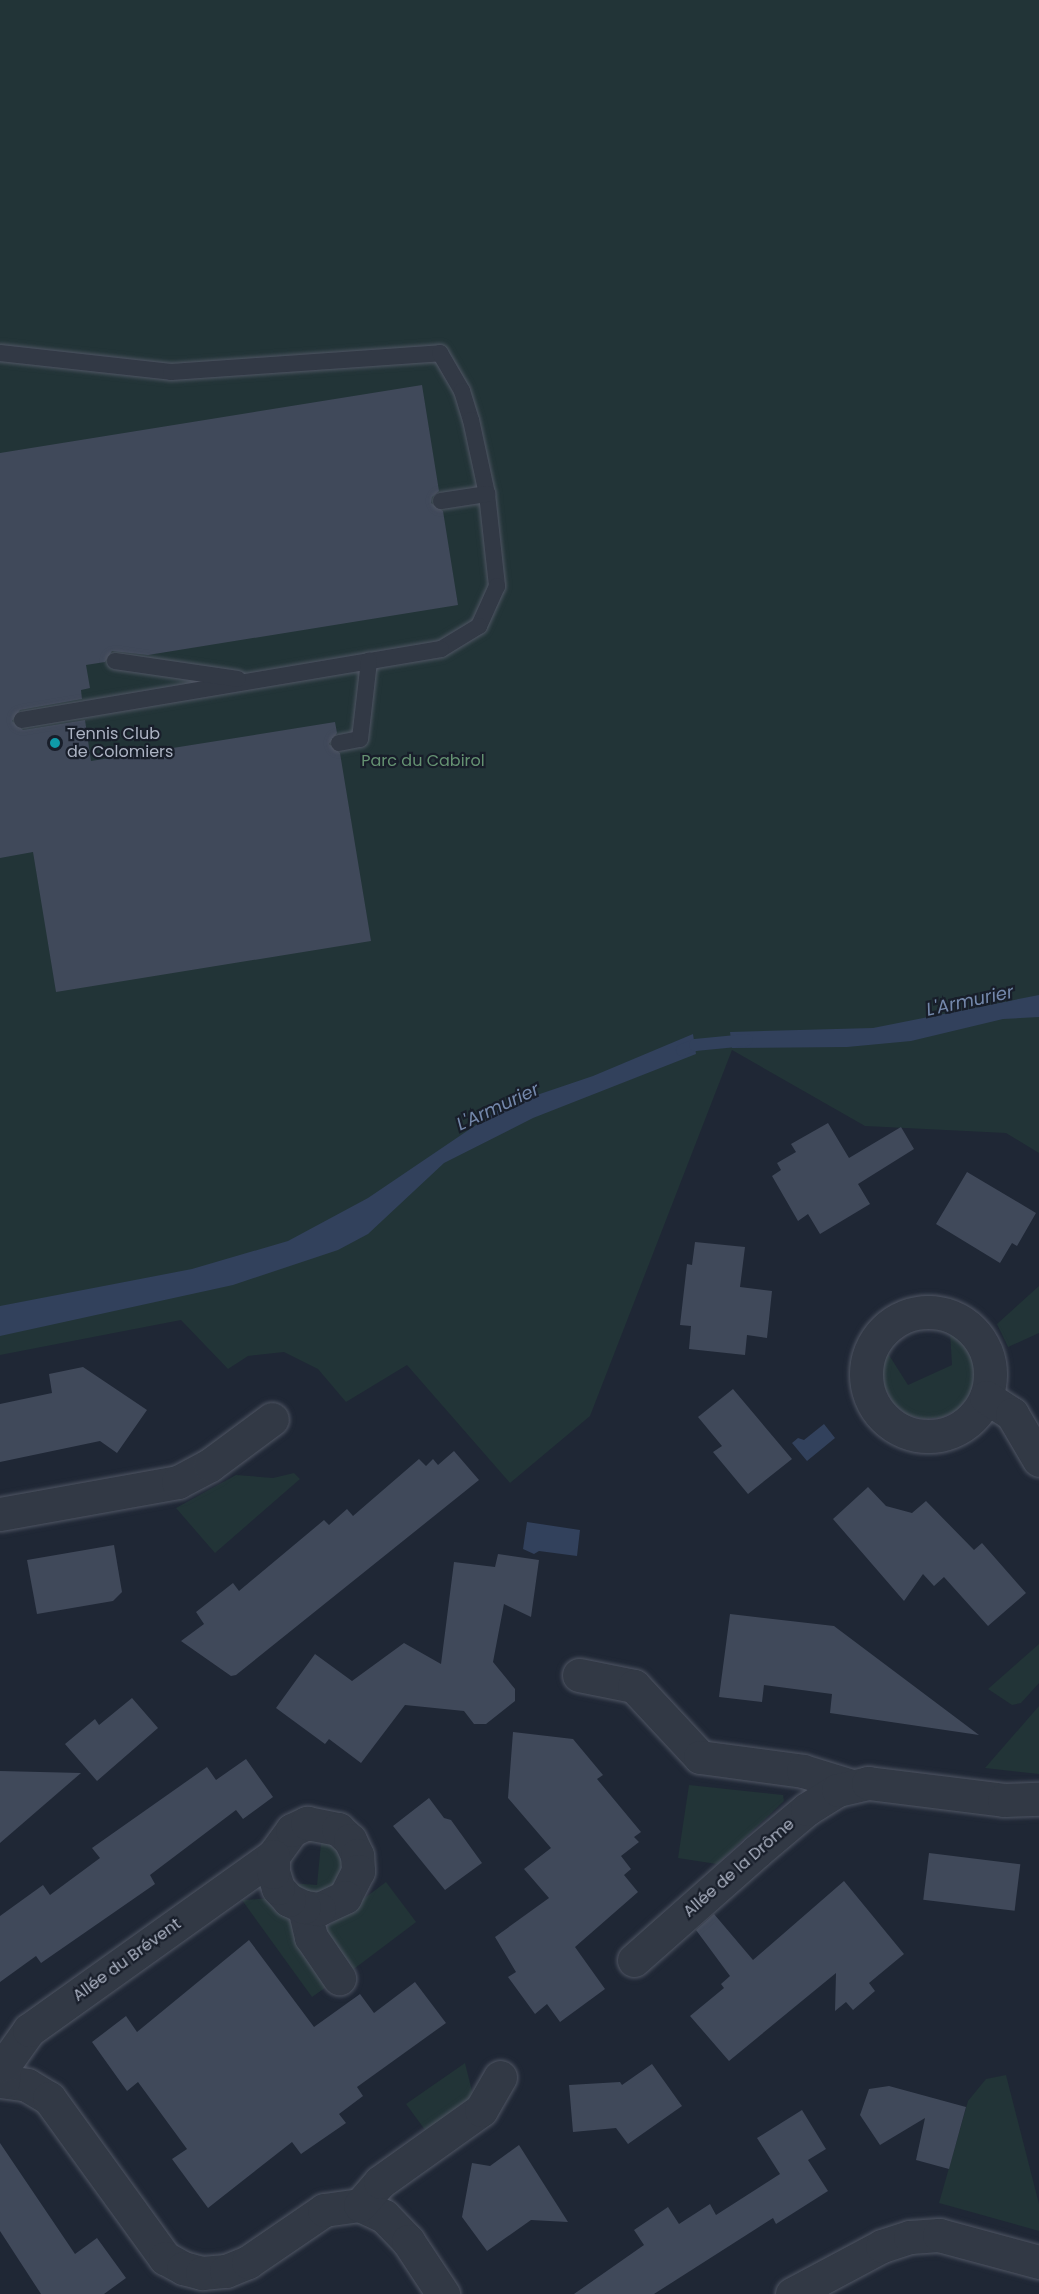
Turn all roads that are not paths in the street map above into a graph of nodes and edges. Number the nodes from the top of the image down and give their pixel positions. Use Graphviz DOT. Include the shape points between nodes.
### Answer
graph roads {
  1 [pos="0,353"];
  2 [pos="488,494"];
  3 [pos="441,501"];
  4 [pos="115,661"];
  5 [pos="369,661"];
  6 [pos="256,681"];
  7 [pos="22,720"];
  8 [pos="339,742"];
  9 [pos="986,1397"];
  10 [pos="272,1419"];
  11 [pos="1039,1460"];
  12 [pos="7,1517"];
  13 [pos="579,1675"];
  14 [pos="852,1785"];
  15 [pos="1039,1799"];
  16 [pos="273,1856"];
  17 [pos="304,1907"];
  18 [pos="634,1960"];
  19 [pos="339,1978"];
  20 [pos="500,2077"];
  21 [pos="2,2081"];
  22 [pos="360,2205"];
  23 [pos="1039,2262"];
  24 [pos="196,2284"];
  25 [pos="443,2294"];
  26 [pos="792,2294"];
  1 -- 2 [label="lane" via="171,372 440,353 462,392"];
  2 -- 3 [label="lane"];
  2 -- 5 [label="lane" via="497,586 479,626 441,650"];
  4 -- 6 [label="lane"];
  5 -- 6 [label="lane"];
  5 -- 8 [label="lane" via="360,739"];
  6 -- 7 [label="lane"];
  9 -- 11 [label="street" via="1012,1414"];
  10 -- 12 [label="street" via="210,1465 178,1482"];
  13 -- 14 [label="street, Allée de la Drôme" via="634,1686 700,1758 803,1771"];
  14 -- 15 [label="street, Allée de la Drôme" via="882,1784 1004,1800"];
  14 -- 18 [label="street, Allée de la Drôme" via="807,1809"];
  16 -- 17 [label="street" via="278,1888 289,1900"];
  16 -- 17 [label="street, Allée du Brévent" via="292,1830 307,1823 338,1829 350,1840 357,1855 354,1885 333,1905"];
  16 -- 21 [label="street, Allée du Brévent" via="29,2030 7,2060"];
  17 -- 19 [label="street" via="311,1936"];
  20 -- 22 [label="street" via="481,2110 380,2182"];
  21 -- 24 [label="street, Allée du Brévent" via="27,2085 49,2098 165,2258"];
  22 -- 24 [label="street, Allée du Brévent" via="324,2210 248,2262"];
  22 -- 25 [label="street" via="384,2216 408,2241"];
  23 -- 26 [label="street" via="939,2235 910,2237 882,2246"];
}
